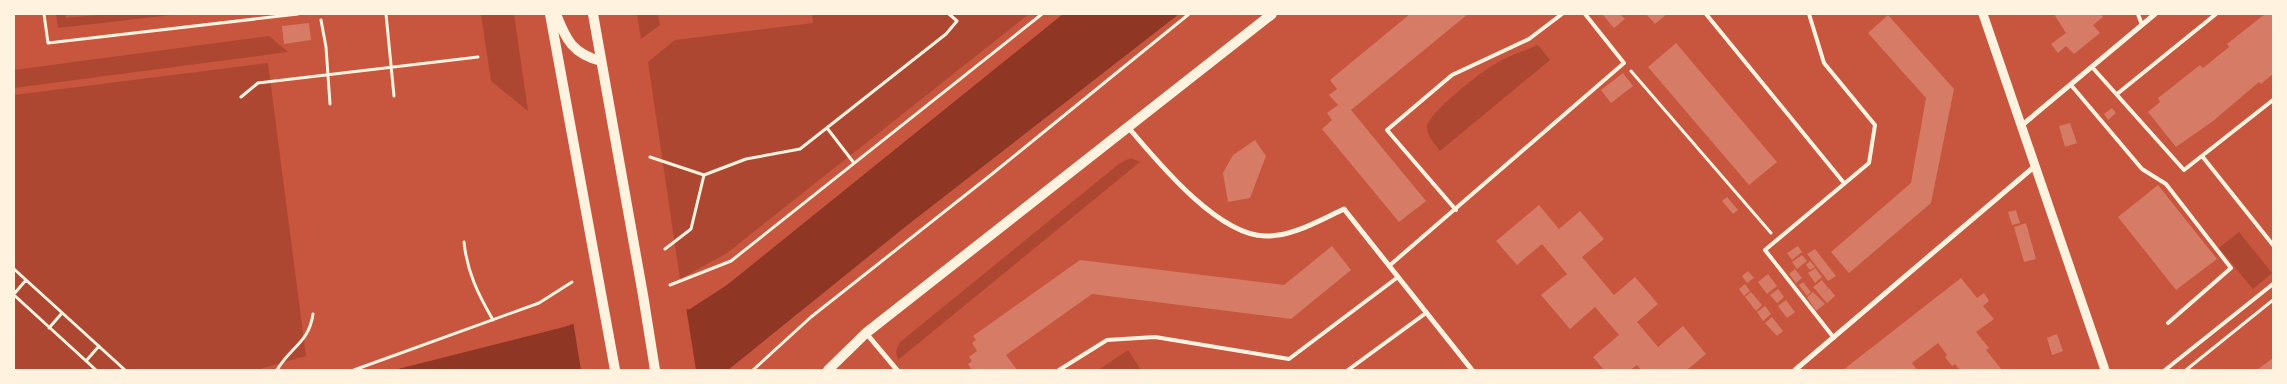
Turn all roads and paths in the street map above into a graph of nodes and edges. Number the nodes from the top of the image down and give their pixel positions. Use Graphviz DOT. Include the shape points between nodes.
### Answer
graph roads {
  1 [pos="44,14"];
  2 [pos="288,14"];
  3 [pos="298,14"];
  4 [pos="386,14"];
  5 [pos="550,14"];
  6 [pos="556,14"];
  7 [pos="592,14"];
  8 [pos="949,14"];
  9 [pos="1042,14"];
  10 [pos="1189,14"];
  11 [pos="1272,14"];
  12 [pos="1562,14"];
  13 [pos="1585,14"];
  14 [pos="1706,14"];
  15 [pos="1809,14"];
  16 [pos="1983,14"];
  17 [pos="2138,14"];
  18 [pos="2155,14"];
  19 [pos="2216,14"];
  20 [pos="321,20"];
  21 [pos="2142,25"];
  22 [pos="478,57"];
  23 [pos="601,61"];
  24 [pos="1624,63"];
  25 [pos="391,67"];
  26 [pos="2092,67"];
  27 [pos="328,75"];
  28 [pos="2071,84"];
  29 [pos="2117,94"];
  30 [pos="394,96"];
  31 [pos="241,97"];
  32 [pos="2273,100"];
  33 [pos="330,104"];
  34 [pos="2021,126"];
  35 [pos="1128,127"];
  36 [pos="827,128"];
  37 [pos="2202,156"];
  38 [pos="650,157"];
  39 [pos="854,163"];
  40 [pos="2034,166"];
  41 [pos="704,175"];
  42 [pos="1844,183"];
  43 [pos="1456,210"];
  44 [pos="1777,240"];
  45 [pos="464,242"];
  46 [pos="2273,245"];
  47 [pos="665,249"];
  48 [pos="1389,266"];
  49 [pos="14,270"];
  50 [pos="1398,277"];
  51 [pos="26,280"];
  52 [pos="572,282"];
  53 [pos="670,284"];
  54 [pos="2273,284"];
  55 [pos="14,295"];
  56 [pos="2273,300"];
  57 [pos="62,313"];
  58 [pos="1426,313"];
  59 [pos="313,314"];
  60 [pos="493,320"];
  61 [pos="2168,323"];
  62 [pos="50,328"];
  63 [pos="866,332"];
  64 [pos="1834,338"];
  65 [pos="99,346"];
  66 [pos="86,361"];
  67 [pos="96,370"];
  68 [pos="125,370"];
  69 [pos="278,370"];
  70 [pos="354,370"];
  71 [pos="615,370"];
  72 [pos="654,370"];
  73 [pos="753,370"];
  74 [pos="828,370"];
  75 [pos="897,370"];
  76 [pos="1059,370"];
  77 [pos="1348,370"];
  78 [pos="1472,370"];
  79 [pos="1795,370"];
  80 [pos="2105,370"];
  81 [pos="2165,370"];
  82 [pos="2186,370"];
  1 -- 2 [label="path" via="48,43"];
  2 -- 3 [label="path"];
  4 -- 25 [label="path"];
  5 -- 71 [label="main road"];
  6 -- 23 [label="main road" via="574,48 585,57"];
  7 -- 23 [label="main road"];
  8 -- 36 [label="path" via="957,21 946,34"];
  9 -- 39 [label="path"];
  10 -- 73 [label="path" via="811,318"];
  11 -- 35 [label="main road"];
  12 -- 43 [label="lane" via="1529,38 1452,75 1387,130"];
  13 -- 24 [label="lane"];
  14 -- 42 [label="lane"];
  15 -- 42 [label="lane" via="1824,63 1875,125 1869,163"];
  16 -- 34 [label="street"];
  17 -- 21 [label="lane"];
  18 -- 21 [label="street"];
  19 -- 29 [label="lane"];
  20 -- 27 [label="path"];
  21 -- 26 [label="street"];
  22 -- 25 [label="path"];
  23 -- 72 [label="main road"];
  24 -- 43 [label="lane"];
  24 -- 44 [label="path"];
  25 -- 27 [label="path"];
  25 -- 30 [label="path"];
  26 -- 28 [label="street"];
  26 -- 29 [label="lane"];
  27 -- 31 [label="path" via="258,83"];
  27 -- 33 [label="path"];
  28 -- 34 [label="street"];
  28 -- 61 [label="lane" via="2142,169 2166,184 2232,268"];
  29 -- 37 [label="lane" via="2184,170"];
  32 -- 37 [label="lane"];
  34 -- 40 [label="street"];
  35 -- 48 [label="street" via="1172,179 1231,226 1264,236 1278,234 1304,227 1344,209"];
  35 -- 63 [label="main road"];
  36 -- 39 [label="path"];
  36 -- 41 [label="path" via="800,149 746,159"];
  37 -- 46 [label="lane"];
  38 -- 41 [label="path"];
  39 -- 53 [label="path" via="731,261"];
  40 -- 64 [label="street"];
  40 -- 80 [label="street"];
  41 -- 47 [label="path" via="691,229"];
  42 -- 44 [label="lane"];
  43 -- 48 [label="lane"];
  44 -- 64 [label="lane" via="1765,250"];
  45 -- 60 [label="path" via="466,264 474,287"];
  48 -- 50 [label="street"];
  49 -- 51 [label="path"];
  50 -- 58 [label="street"];
  50 -- 76 [label="lane" via="1289,359 1155,337 1108,340"];
  51 -- 55 [label="path"];
  51 -- 57 [label="path"];
  52 -- 60 [label="path" via="540,303"];
  54 -- 81 [label="lane"];
  55 -- 62 [label="path"];
  56 -- 82 [label="path"];
  57 -- 62 [label="path"];
  57 -- 65 [label="path"];
  58 -- 77 [label="lane"];
  58 -- 78 [label="street"];
  59 -- 69 [label="path" via="305,338 300,346 290,351"];
  60 -- 70 [label="path"];
  62 -- 66 [label="path"];
  63 -- 74 [label="main road"];
  63 -- 75 [label="street"];
  64 -- 79 [label="street"];
  65 -- 66 [label="path"];
  65 -- 68 [label="path"];
  66 -- 67 [label="path"];
}
